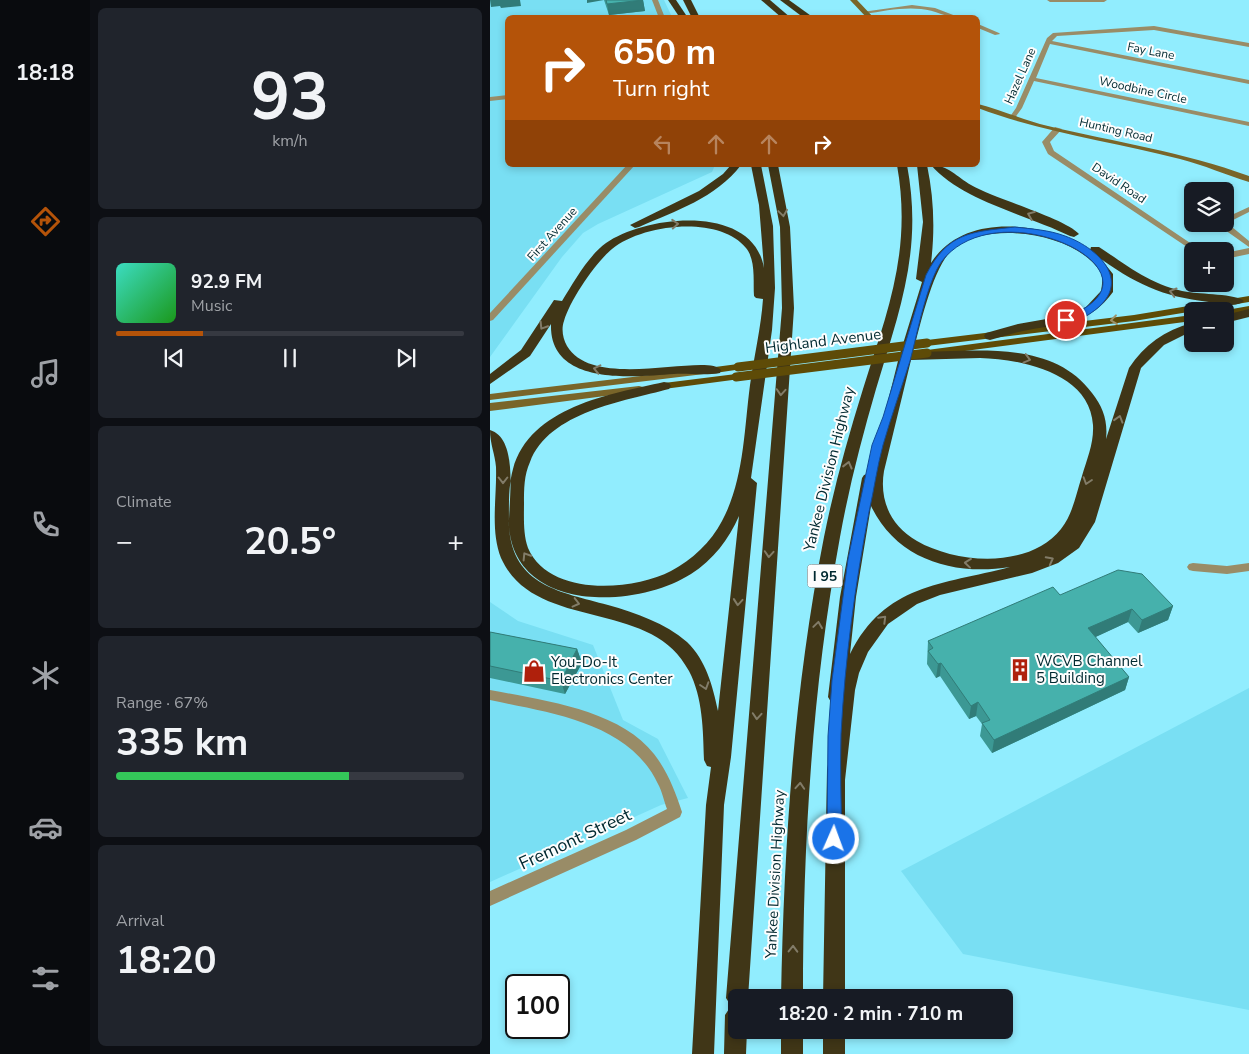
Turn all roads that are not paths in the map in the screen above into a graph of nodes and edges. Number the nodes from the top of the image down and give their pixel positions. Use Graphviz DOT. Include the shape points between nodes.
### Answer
graph roads {
  1 [pos="655,0"];
  2 [pos="672,0"];
  3 [pos="687,0"];
  4 [pos="696,0"];
  5 [pos="765,0"];
  6 [pos="784,0"];
  7 [pos="795,0"];
  8 [pos="853,0"];
  9 [pos="1050,0"];
  10 [pos="1104,0"];
  11 [pos="661,15"];
  12 [pos="682,15"];
  13 [pos="694,15"];
  14 [pos="704,15"];
  15 [pos="783,15"];
  16 [pos="806,15"];
  17 [pos="814,15"];
  18 [pos="868,15"];
  19 [pos="951,15"];
  20 [pos="980,27"];
  21 [pos="997,34"];
  22 [pos="1048,42"];
  23 [pos="1249,45"];
  24 [pos="1032,78"];
  25 [pos="1249,82"];
  26 [pos="505,97"];
  27 [pos="490,99"];
  28 [pos="980,107"];
  29 [pos="1012,118"];
  30 [pos="1249,124"];
  31 [pos="1058,129"];
  32 [pos="629,167"];
  33 [pos="734,167"];
  34 [pos="756,167"];
  35 [pos="774,167"];
  36 [pos="902,167"];
  37 [pos="922,167"];
  38 [pos="938,167"];
  39 [pos="1249,178"];
  40 [pos="1249,209"];
  41 [pos="1185,242"];
  42 [pos="1249,245"];
  43 [pos="1249,251"];
  44 [pos="1234,254"];
  45 [pos="1244,300"];
  46 [pos="494,309"];
  47 [pos="1249,311"];
  48 [pos="1234,312"];
  49 [pos="1234,316"];
  50 [pos="490,318"];
  51 [pos="1184,319"];
  52 [pos="913,327"];
  53 [pos="1184,330"];
  54 [pos="990,336"];
  55 [pos="927,351"];
  56 [pos="760,352"];
  57 [pos="907,356"];
  58 [pos="715,370"];
  59 [pos="737,372"];
  60 [pos="490,380"];
  61 [pos="664,386"];
  62 [pos="490,397"];
  63 [pos="490,407"];
  64 [pos="888,417"];
  65 [pos="490,435"];
  66 [pos="750,449"];
  67 [pos="1193,567"];
  68 [pos="1249,567"];
  69 [pos="490,696"];
  70 [pos="836,780"];
  71 [pos="715,805"];
  72 [pos="490,899"];
  73 [pos="738,989"];
  74 [pos="792,989"];
  75 [pos="834,989"];
  76 [pos="735,1039"];
  77 [pos="792,1039"];
  78 [pos="834,1039"];
  79 [pos="703,1054"];
  80 [pos="735,1054"];
  81 [pos="792,1054"];
  82 [pos="834,1054"];
  1 -- 11 [label="street"];
  2 -- 12 [label="highway"];
  3 -- 13 [label="highway"];
  4 -- 14 [label="highway"];
  5 -- 15 [label="highway"];
  6 -- 16 [label="highway"];
  7 -- 17 [label="highway"];
  8 -- 18 [label="main road"];
  9 -- 10 [label="street"];
  18 -- 19 [label="street" via="922,6"];
  20 -- 21 [label="street"];
  22 -- 23 [label="street" via="1060,33 1150,28"];
  22 -- 24 [label="street, Hazel Lane"];
  22 -- 25 [label="street, Fay Lane"];
  24 -- 29 [label="street, Hazel Lane" via="1020,108"];
  24 -- 30 [label="street, Woodbine Circle"];
  26 -- 27 [label="street"];
  28 -- 29 [label="main road, Hunting Road"];
  29 -- 31 [label="main road, Hunting Road"];
  31 -- 39 [label="main road, Hunting Road" via="1195,160"];
  31 -- 41 [label="street, David Road" via="1046,142 1051,152"];
  32 -- 46 [label="street, First Avenue"];
  33 -- 60 [label="highway, one-way" via="710,189 597,247 526,353"];
  34 -- 56 [label="highway" via="769,254 765,332"];
  35 -- 73 [label="highway, Yankee Division Highway, one-way" via="786,236 788,308"];
  74 -- 36 [label="highway, Yankee Division Highway / I 95, one-way" via="798,817 815,642 842,491 906,265 910,215"];
  37 -- 52 [label="highway" via="928,197 928,231 925,267"];
  45 -- 38 [label="highway, one-way" via="1187,296 1149,284 1071,232 975,192"];
  40 -- 42 [label="street" via="1225,221 1228,228"];
  43 -- 44 [label="street"];
  45 -- 54 [label="main road, Highland Avenue, one-way"];
  46 -- 50 [label="street, First Avenue"];
  47 -- 48 [label="main road"];
  47 -- 49 [label="highway"];
  51 -- 55 [label="main road, Highland Avenue"];
  52 -- 54 [label="highway" via="936,262 953,244 974,235 1008,230 1050,234 1081,247 1104,270 1108,281 1106,292 1100,302 1087,312 1066,320"];
  52 -- 64 [label="highway"];
  70 -- 53 [label="highway, one-way" via="849,678 859,653 875,628 896,608 923,594 954,584 1030,569 1070,547 1088,522 1137,364 1160,341"];
  54 -- 55 [label="main road, Highland Avenue"];
  55 -- 57 [label="highway, bridge"];
  55 -- 59 [label="main road, Highland Avenue, bridge"];
  55 -- 64 [label="highway, one-way" via="989,353 1027,359 1058,371 1086,394 1096,410 1100,435 1071,526 1056,542 1039,553 997,564 947,560 908,543 891,528 876,497 876,478"];
  58 -- 56 [label="highway, one-way" via="626,374 590,368 562,350 556,336 557,322 598,258 612,244 632,233 655,227 704,225 736,235 753,251 760,288"];
  56 -- 66 [label="highway"];
  57 -- 59 [label="main road, Highland Avenue, bridge"];
  58 -- 59 [label="main road, Highland Avenue"];
  58 -- 62 [label="main road, Highland Avenue"];
  59 -- 61 [label="main road, Highland Avenue"];
  61 -- 63 [label="main road, Highland Avenue"];
  66 -- 61 [label="highway, one-way" via="738,498 726,529 709,550 684,571 650,586 610,592 574,588 544,575 524,554 518,534 518,469 525,453 547,429 579,409"];
  64 -- 70 [label="highway" via="870,475 848,597 834,736"];
  65 -- 71 [label="highway, one-way" via="502,456 505,548 519,573 549,595 624,615 654,627 677,644 695,665 704,683 712,717"];
  66 -- 71 [label="highway, one-way" via="735,630"];
  67 -- 68 [label="street" via="1227,570"];
  69 -- 72 [label="street, Fremont Street" via="576,714 612,728 660,770 669,787 675,812"];
  70 -- 75 [label="highway"];
  71 -- 79 [label="highway"];
  76 -- 80 [label="highway"];
  77 -- 81 [label="highway"];
  78 -- 82 [label="highway"];
}
